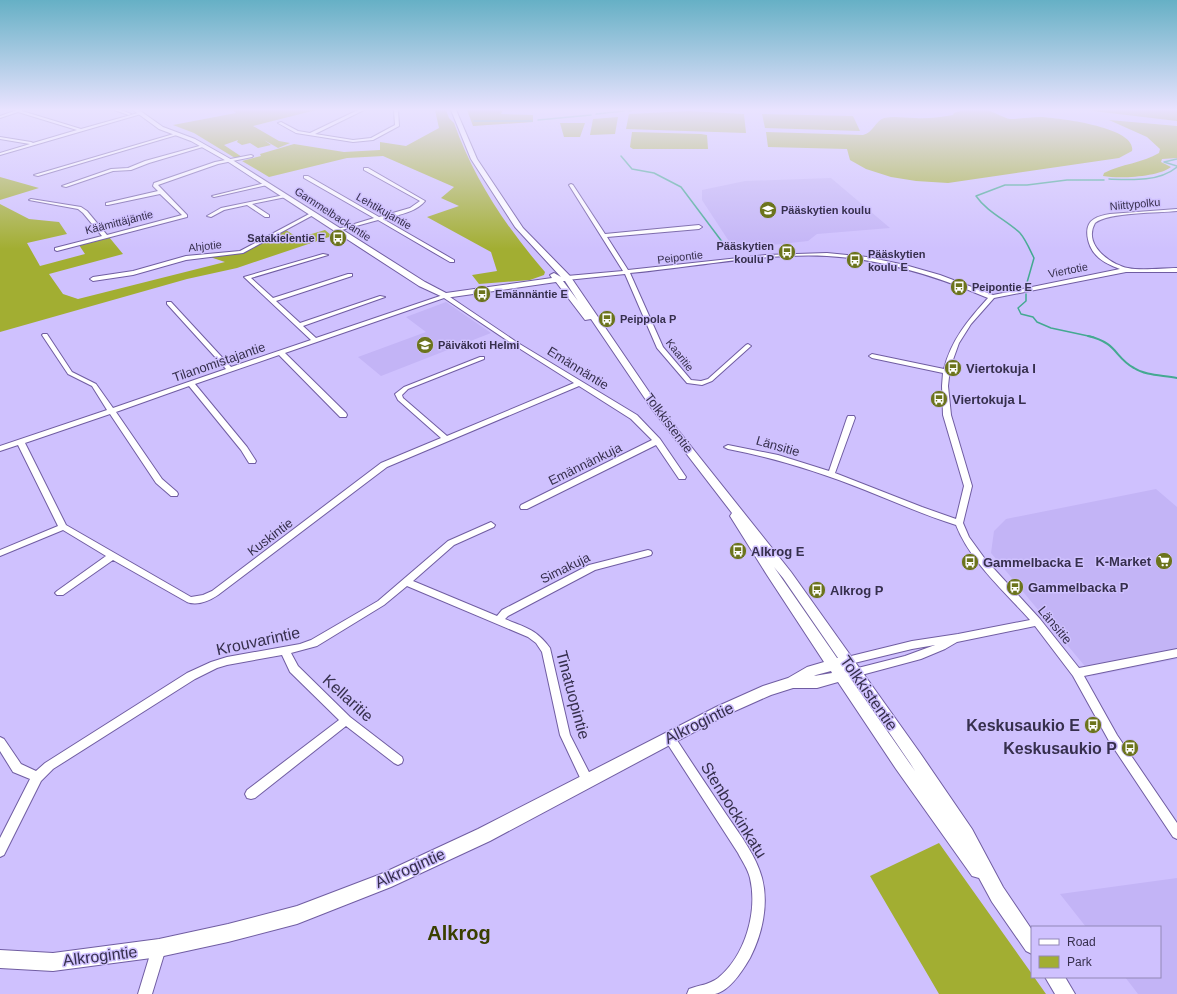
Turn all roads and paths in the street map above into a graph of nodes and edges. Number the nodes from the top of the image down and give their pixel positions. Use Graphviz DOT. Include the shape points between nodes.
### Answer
graph roads {
  1 [pos="100,156"];
  2 [pos="166,156"];
  3 [pos="223,156"];
  4 [pos="249,156"];
  5 [pos="473,156"];
  6 [pos="229,160"];
  7 [pos="366,169"];
  8 [pos="36,175"];
  9 [pos="306,177"];
  10 [pos="265,184"];
  11 [pos="571,185"];
  12 [pos="64,186"];
  13 [pos="161,192"];
  14 [pos="214,196"];
  15 [pos="284,196"];
  16 [pos="31,200"];
  17 [pos="108,204"];
  18 [pos="248,204"];
  19 [pos="1177,210"];
  20 [pos="313,214"];
  21 [pos="209,216"];
  22 [pos="267,216"];
  23 [pos="378,219"];
  24 [pos="698,227"];
  25 [pos="340,230"];
  26 [pos="105,236"];
  27 [pos="604,236"];
  28 [pos="57,248"];
  29 [pos="325,255"];
  30 [pos="452,261"];
  31 [pos="1126,270"];
  32 [pos="1177,270"];
  33 [pos="627,273"];
  34 [pos="350,275"];
  35 [pos="93,279"];
  36 [pos="564,280"];
  37 [pos="445,296"];
  38 [pos="382,297"];
  39 [pos="992,297"];
  40 [pos="272,300"];
  41 [pos="169,303"];
  42 [pos="299,325"];
  43 [pos="45,335"];
  44 [pos="316,340"];
  45 [pos="748,346"];
  46 [pos="281,353"];
  47 [pos="872,356"];
  48 [pos="482,358"];
  49 [pos="230,370"];
  50 [pos="946,372"];
  51 [pos="579,383"];
  52 [pos="191,384"];
  53 [pos="113,411"];
  54 [pos="343,415"];
  55 [pos="850,418"];
  56 [pos="444,438"];
  57 [pos="657,441"];
  58 [pos="21,443"];
  59 [pos="728,447"];
  60 [pos="0,449"];
  61 [pos="252,461"];
  62 [pos="831,475"];
  63 [pos="682,477"];
  64 [pos="174,494"];
  65 [pos="524,507"];
  66 [pos="959,523"];
  67 [pos="491,524"];
  68 [pos="64,527"];
  69 [pos="0,553"];
  70 [pos="648,553"];
  71 [pos="113,555"];
  72 [pos="407,582"];
  73 [pos="60,593"];
  74 [pos="499,620"];
  75 [pos="1036,622"];
  76 [pos="958,638"];
  77 [pos="286,650"];
  78 [pos="1177,653"];
  79 [pos="844,668"];
  80 [pos="1077,673"];
  81 [pos="346,720"];
  82 [pos="669,737"];
  83 [pos="0,742"];
  84 [pos="398,760"];
  85 [pos="37,777"];
  86 [pos="587,780"];
  87 [pos="251,794"];
  88 [pos="1177,833"];
  89 [pos="0,851"];
  90 [pos="1031,944"];
  91 [pos="158,948"];
  92 [pos="0,959"];
  93 [pos="1055,978"];
  94 [pos="145,994"];
  95 [pos="694,994"];
  96 [pos="1066,994"];
  1 -- 8 [label="street"];
  2 -- 12 [label="street"];
  3 -- 6 [label="street, Gammelbackantie"];
  4 -- 6 [label="street"];
  5 -- 36 [label="street, Tolkkistentie" via="518,227"];
  6 -- 10 [label="street, Gammelbackantie"];
  6 -- 13 [label="street" via="156,184"];
  7 -- 23 [label="street" via="422,201 418,206"];
  9 -- 23 [label="street, Lehtikujantie"];
  10 -- 14 [label="street"];
  10 -- 15 [label="street, Gammelbackantie"];
  11 -- 27 [label="street"];
  13 -- 17 [label="street"];
  13 -- 26 [label="street, Käämittäjäntie" via="185,216"];
  15 -- 18 [label="street"];
  15 -- 20 [label="street, Gammelbackantie"];
  16 -- 26 [label="street" via="79,208"];
  18 -- 21 [label="street"];
  18 -- 22 [label="street"];
  19 -- 31 [label="street, Niittypolku" via="1108,216 1091,224 1091,246 1094,251"];
  20 -- 25 [label="street, Gammelbackantie"];
  20 -- 35 [label="street, Ahjotie" via="241,252 186,258 132,274"];
  23 -- 25 [label="street"];
  23 -- 30 [label="street, Lehtikujantie"];
  24 -- 27 [label="street"];
  25 -- 37 [label="street, Gammelbackantie" via="422,284"];
  26 -- 28 [label="street, Käämittäjäntie"];
  27 -- 33 [label="street"];
  29 -- 40 [label="street" via="246,277"];
  31 -- 32 [label="street, Viertotie"];
  31 -- 39 [label="street, Viertotie"];
  33 -- 36 [label="street, Peipontie"];
  33 -- 39 [label="street, Peipontie" via="796,254 846,256 915,268"];
  33 -- 45 [label="street, Kaaritie" via="660,348 689,382 702,383 710,380"];
  34 -- 40 [label="street"];
  36 -- 37 [label="street"];
  36 -- 79 [label="street, Tolkkistentie" via="594,325 614,346 655,406 726,498 744,532"];
  37 -- 44 [label="street, Tilanomistajantie"];
  37 -- 51 [label="street, Emännäntie"];
  38 -- 42 [label="street"];
  39 -- 50 [label="street" via="962,333"];
  40 -- 42 [label="street"];
  41 -- 49 [label="street"];
  42 -- 44 [label="street"];
  43 -- 53 [label="street" via="70,373 94,384"];
  44 -- 46 [label="street, Tilanomistajantie"];
  46 -- 49 [label="street, Tilanomistajantie"];
  46 -- 54 [label="street"];
  47 -- 50 [label="street"];
  48 -- 56 [label="street" via="406,388 398,394 400,399"];
  49 -- 52 [label="street, Tilanomistajantie"];
  50 -- 66 [label="street" via="947,415 968,486"];
  51 -- 56 [label="street, Kuskintie"];
  51 -- 57 [label="street, Emännäntie" via="634,418"];
  52 -- 53 [label="street, Tilanomistajantie"];
  52 -- 61 [label="street"];
  53 -- 58 [label="street, Tilanomistajantie"];
  53 -- 64 [label="street" via="158,481"];
  55 -- 62 [label="street"];
  56 -- 71 [label="street, Kuskintie" via="384,465 207,598 190,600"];
  57 -- 63 [label="street, Emännäntie"];
  57 -- 65 [label="street, Emännänkuja"];
  58 -- 60 [label="street, Tilanomistajantie"];
  58 -- 68 [label="street"];
  59 -- 62 [label="street, Länsitie" via="748,450"];
  62 -- 66 [label="street, Länsitie"];
  66 -- 75 [label="street, Länsitie" via="965,538 982,561"];
  67 -- 72 [label="street, Krouvarintie" via="451,543"];
  68 -- 69 [label="street"];
  68 -- 71 [label="street, Kuskintie"];
  70 -- 74 [label="street, Simakuja" via="592,567 505,613"];
  71 -- 73 [label="street"];
  72 -- 74 [label="street, Tinatuopintie"];
  72 -- 77 [label="street, Krouvarintie" via="368,612 326,637"];
  74 -- 86 [label="street, Tinatuopintie" via="530,634 543,644 547,651 565,735"];
  75 -- 76 [label="street"];
  75 -- 80 [label="street, Länsitie"];
  76 -- 79 [label="street" via="912,645"];
  76 -- 79 [label="street" via="938,650 920,656"];
  77 -- 81 [label="street, Kellaritie" via="294,669"];
  77 -- 85 [label="street, Krouvarintie" via="227,661 191,676 49,766"];
  78 -- 80 [label="street"];
  79 -- 82 [label="street, Alkrogintie" via="817,682 792,683 768,690"];
  79 -- 90 [label="street, Tolkkistentie" via="941,821"];
  80 -- 88 [label="street, Länsitie" via="1113,738"];
  81 -- 84 [label="street, Kellaritie"];
  81 -- 87 [label="street"];
  82 -- 86 [label="street, Alkrogintie"];
  82 -- 95 [label="street, Stenbockinkatu" via="742,849 757,882 754,929 747,951 736,970 721,984"];
  83 -- 85 [label="street" via="17,768"];
  85 -- 89 [label="street, Krouvarintie"];
  86 -- 91 [label="street, Alkrogintie" via="484,835 385,881 297,915"];
  91 -- 92 [label="street, Alkrogintie" via="54,962"];
  91 -- 94 [label="street"];
  93 -- 96 [label="street"];
}
